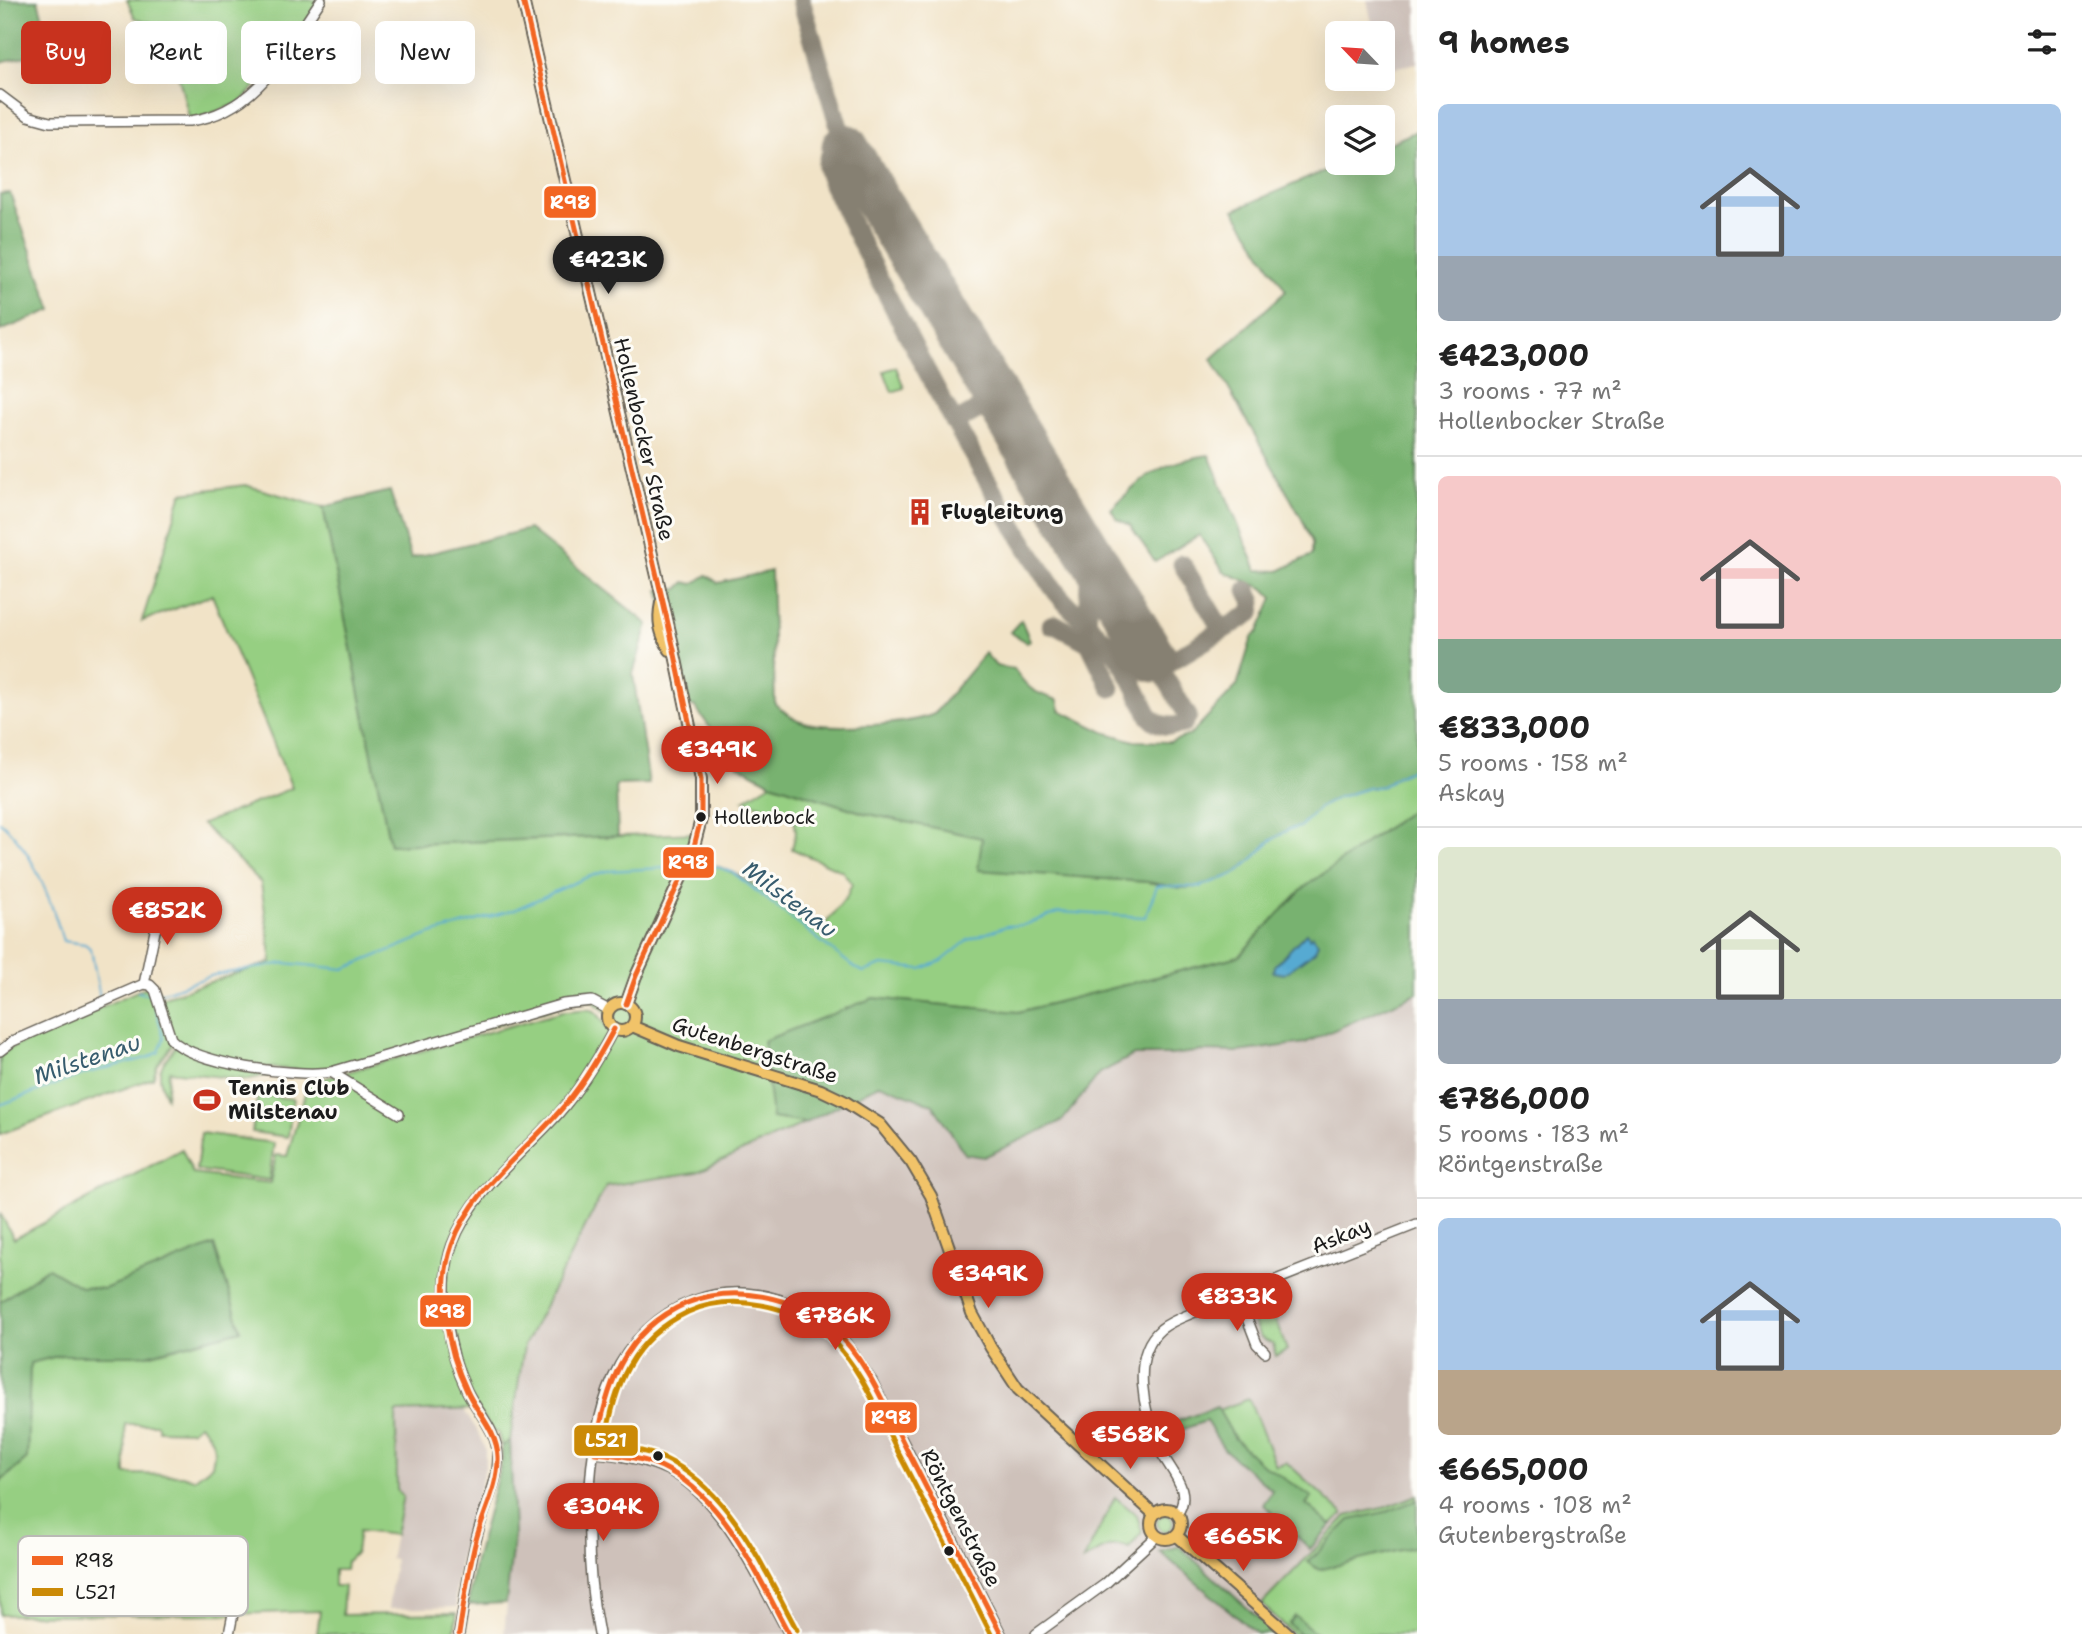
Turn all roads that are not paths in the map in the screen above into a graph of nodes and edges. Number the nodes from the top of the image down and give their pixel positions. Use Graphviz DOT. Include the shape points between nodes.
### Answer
graph roads {
  1 [pos="321,0"];
  2 [pos="523,0"];
  3 [pos="0,95"];
  4 [pos="170,902"];
  5 [pos="144,984"];
  6 [pos="626,1004"];
  7 [pos="609,1010"];
  8 [pos="632,1026"];
  9 [pos="614,1029"];
  10 [pos="0,1051"];
  11 [pos="331,1072"];
  12 [pos="399,1114"];
  13 [pos="1417,1224"];
  14 [pos="1238,1295"];
  15 [pos="1265,1352"];
  16 [pos="595,1453"];
  17 [pos="1154,1514"];
  18 [pos="1178,1514"];
  19 [pos="1176,1535"];
  20 [pos="1157,1536"];
  21 [pos="233,1616"];
  22 [pos="229,1634"];
  23 [pos="459,1634"];
  24 [pos="599,1634"];
  25 [pos="789,1634"];
  26 [pos="1001,1634"];
  27 [pos="1036,1634"];
  28 [pos="1289,1634"];
  1 -- 3 [label="street" via="257,90 230,109 207,117 50,122 28,116"];
  2 -- 6 [label="main road, Hollenbocker Straße" via="701,779 701,820 686,867"];
  4 -- 5 [label="street" via="155,930"];
  5 -- 10 [label="street" via="13,1041"];
  5 -- 11 [label="street" via="155,990 172,1041 190,1050 240,1066"];
  6 -- 7 [label="main road"];
  6 -- 8 [label="main road" via="635,1014"];
  7 -- 9 [label="main road" via="608,1022"];
  7 -- 11 [label="street" via="592,1001 563,1004"];
  8 -- 9 [label="main road"];
  8 -- 17 [label="main road, Gutenbergstraße" via="679,1046 821,1090 880,1124 931,1196 972,1313 1018,1389"];
  9 -- 23 [label="street" via="574,1095 477,1199 446,1266 445,1305 461,1375 492,1430 498,1458 472,1558"];
  11 -- 12 [label="street"];
  13 -- 14 [label="street, Askay"];
  14 -- 15 [label="street" via="1257,1344"];
  14 -- 18 [label="street, Askay" via="1173,1322 1154,1337 1145,1353 1143,1385 1149,1420 1181,1485 1184,1499"];
  16 -- 24 [label="street, Röntgenstraße" via="588,1554"];
  16 -- 25 [label="street" via="625,1456 667,1470 706,1497"];
  16 -- 26 [label="street, Röntgenstraße" via="600,1416 612,1380 625,1354 648,1326 701,1298 731,1293 761,1294 794,1305 824,1322 848,1344 872,1381"];
  17 -- 18 [label="main road" via="1166,1508"];
  17 -- 20 [label="main road" via="1151,1525"];
  18 -- 19 [label="main road" via="1181,1526"];
  19 -- 20 [label="main road"];
  19 -- 28 [label="main road"];
  20 -- 27 [label="street" via="1105,1584"];
  21 -- 22 [label="street"];
}
